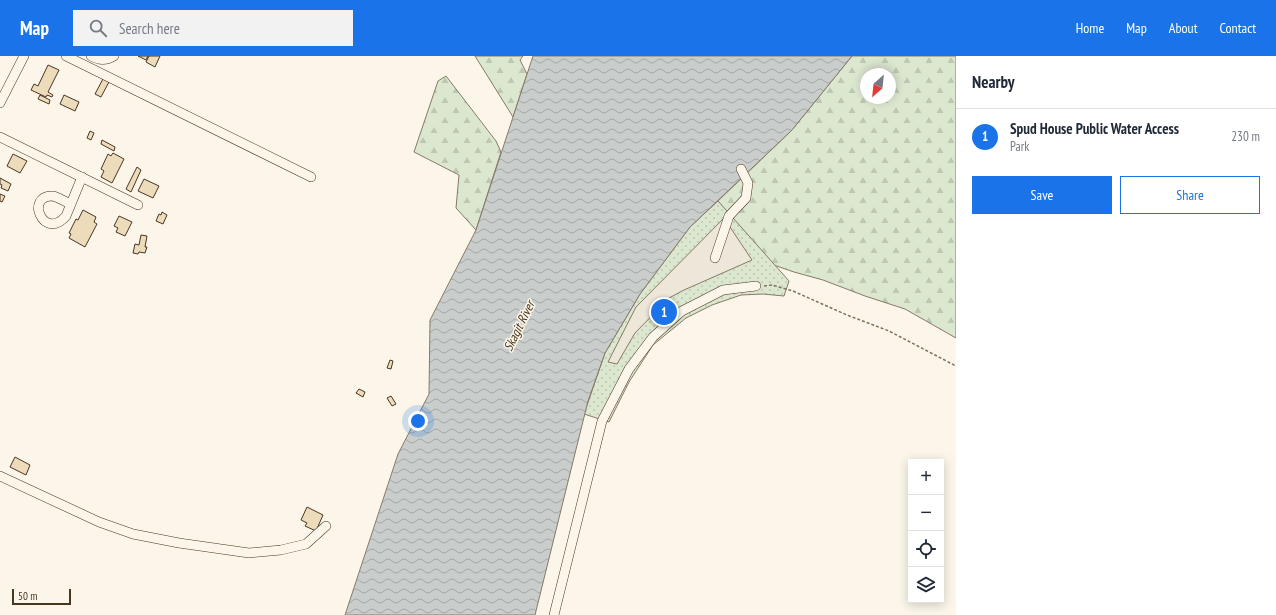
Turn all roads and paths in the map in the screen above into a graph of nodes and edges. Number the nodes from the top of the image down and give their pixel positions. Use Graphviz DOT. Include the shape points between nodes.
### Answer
graph roads {
  1 [pos="24,56"];
  2 [pos="66,56"];
  3 [pos="91,56"];
  4 [pos="114,56"];
  5 [pos="0,103"];
  6 [pos="0,137"];
  7 [pos="741,169"];
  8 [pos="82,177"];
  9 [pos="311,177"];
  10 [pos="70,204"];
  11 [pos="138,205"];
  12 [pos="715,258"];
  13 [pos="756,286"];
  14 [pos="956,366"];
  15 [pos="0,476"];
  16 [pos="326,526"];
  17 [pos="554,615"];
  1 -- 5 [label="street"];
  2 -- 9 [label="street"];
  3 -- 4 [label="street" via="99,60"];
  6 -- 8 [label="street"];
  7 -- 12 [label="street" via="748,183 746,198 729,216"];
  8 -- 10 [label="street"];
  8 -- 11 [label="street"];
  13 -- 14 [label="path" via="772,285 792,291 889,331"];
  13 -- 17 [label="street" via="723,290 682,311 654,337 629,369 602,421"];
  15 -- 16 [label="street" via="99,522 132,534 179,543 249,553 281,550 306,544"];
}
